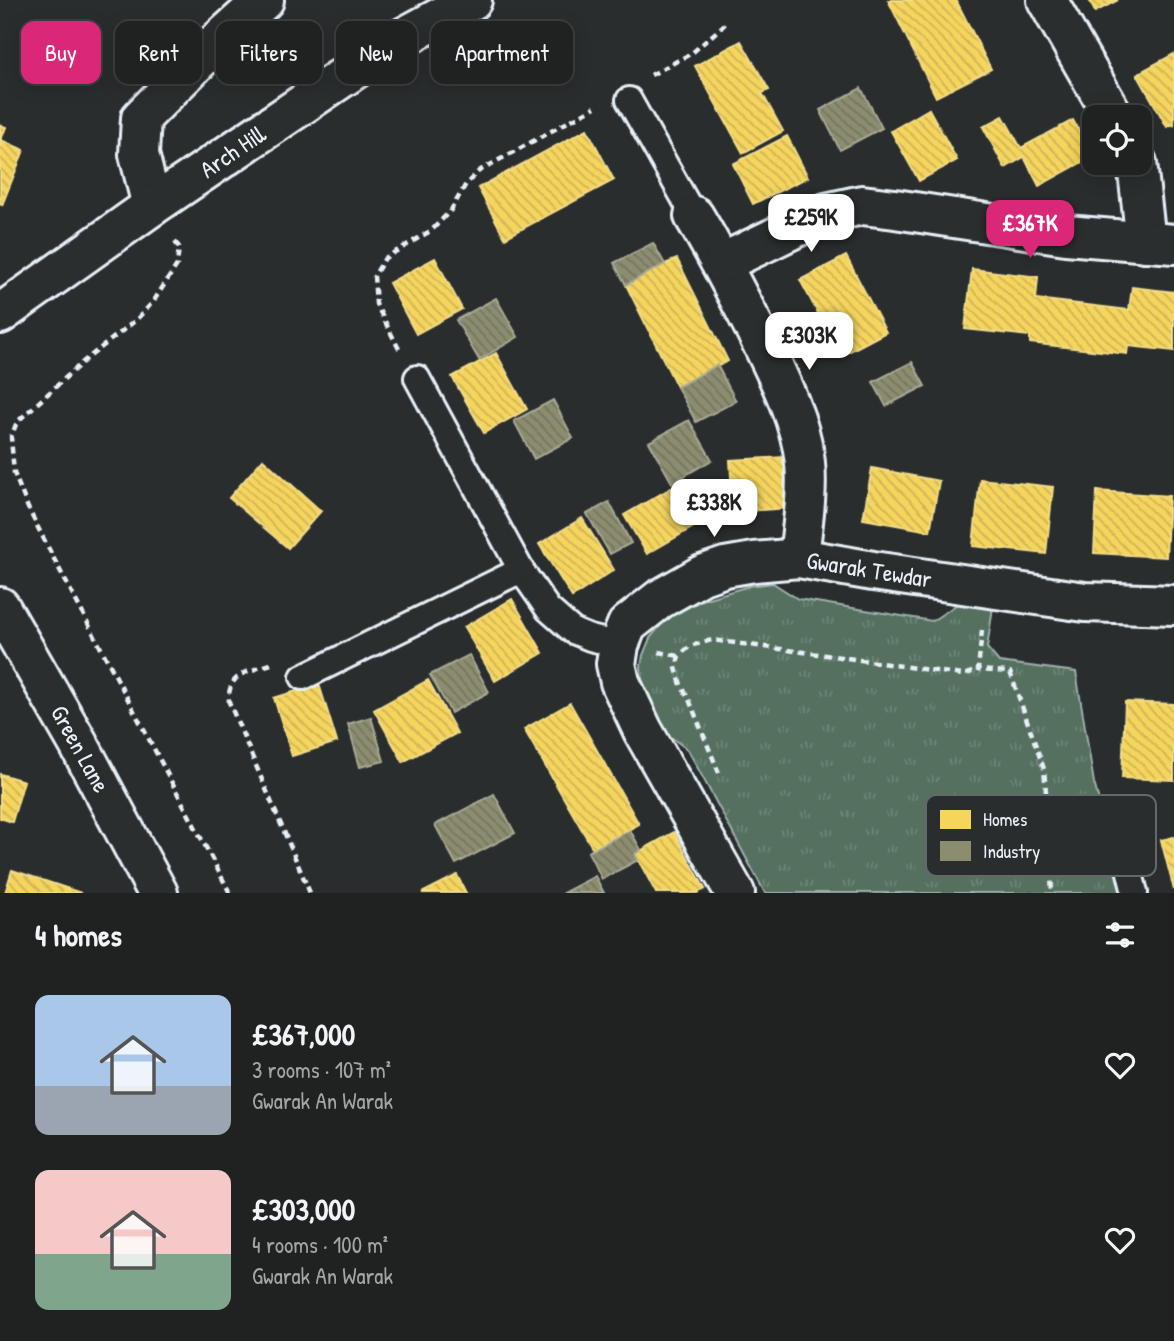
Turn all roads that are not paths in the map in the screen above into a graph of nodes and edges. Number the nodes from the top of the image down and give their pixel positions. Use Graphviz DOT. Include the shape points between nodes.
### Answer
graph roads {
  1 [pos="264,0"];
  2 [pos="472,0"];
  3 [pos="1047,0"];
  4 [pos="629,100"];
  5 [pos="1107,105"];
  6 [pos="1141,175"];
  7 [pos="152,205"];
  8 [pos="694,216"];
  9 [pos="1160,243"];
  10 [pos="722,263"];
  11 [pos="0,314"];
  12 [pos="417,378"];
  13 [pos="799,558"];
  14 [pos="521,570"];
  15 [pos="1174,605"];
  16 [pos="0,607"];
  17 [pos="620,645"];
  18 [pos="303,677"];
  19 [pos="158,893"];
  20 [pos="734,893"];
  1 -- 7 [label="main road" via="141,118 139,154"];
  2 -- 7 [label="main road, Arch Hill" via="395,43"];
  3 -- 5 [label="main road"];
  4 -- 8 [label="lane"];
  6 -- 9 [label="main road"];
  7 -- 11 [label="main road, Arch Hill"];
  8 -- 10 [label="main road"];
  9 -- 10 [label="main road" via="1066,235 862,205 825,213"];
  10 -- 13 [label="main road" via="778,376 799,431 805,463"];
  12 -- 14 [label="lane"];
  13 -- 15 [label="main road, Gwarak Tewdar" via="1085,602"];
  13 -- 17 [label="main road, Gwarak Tewdar" via="725,567 702,575 635,618 627,625"];
  14 -- 17 [label="lane" via="548,609 573,631"];
  14 -- 18 [label="lane"];
  16 -- 19 [label="main road, Green Lane"];
  17 -- 20 [label="main road" via="616,664 620,682"];
}
